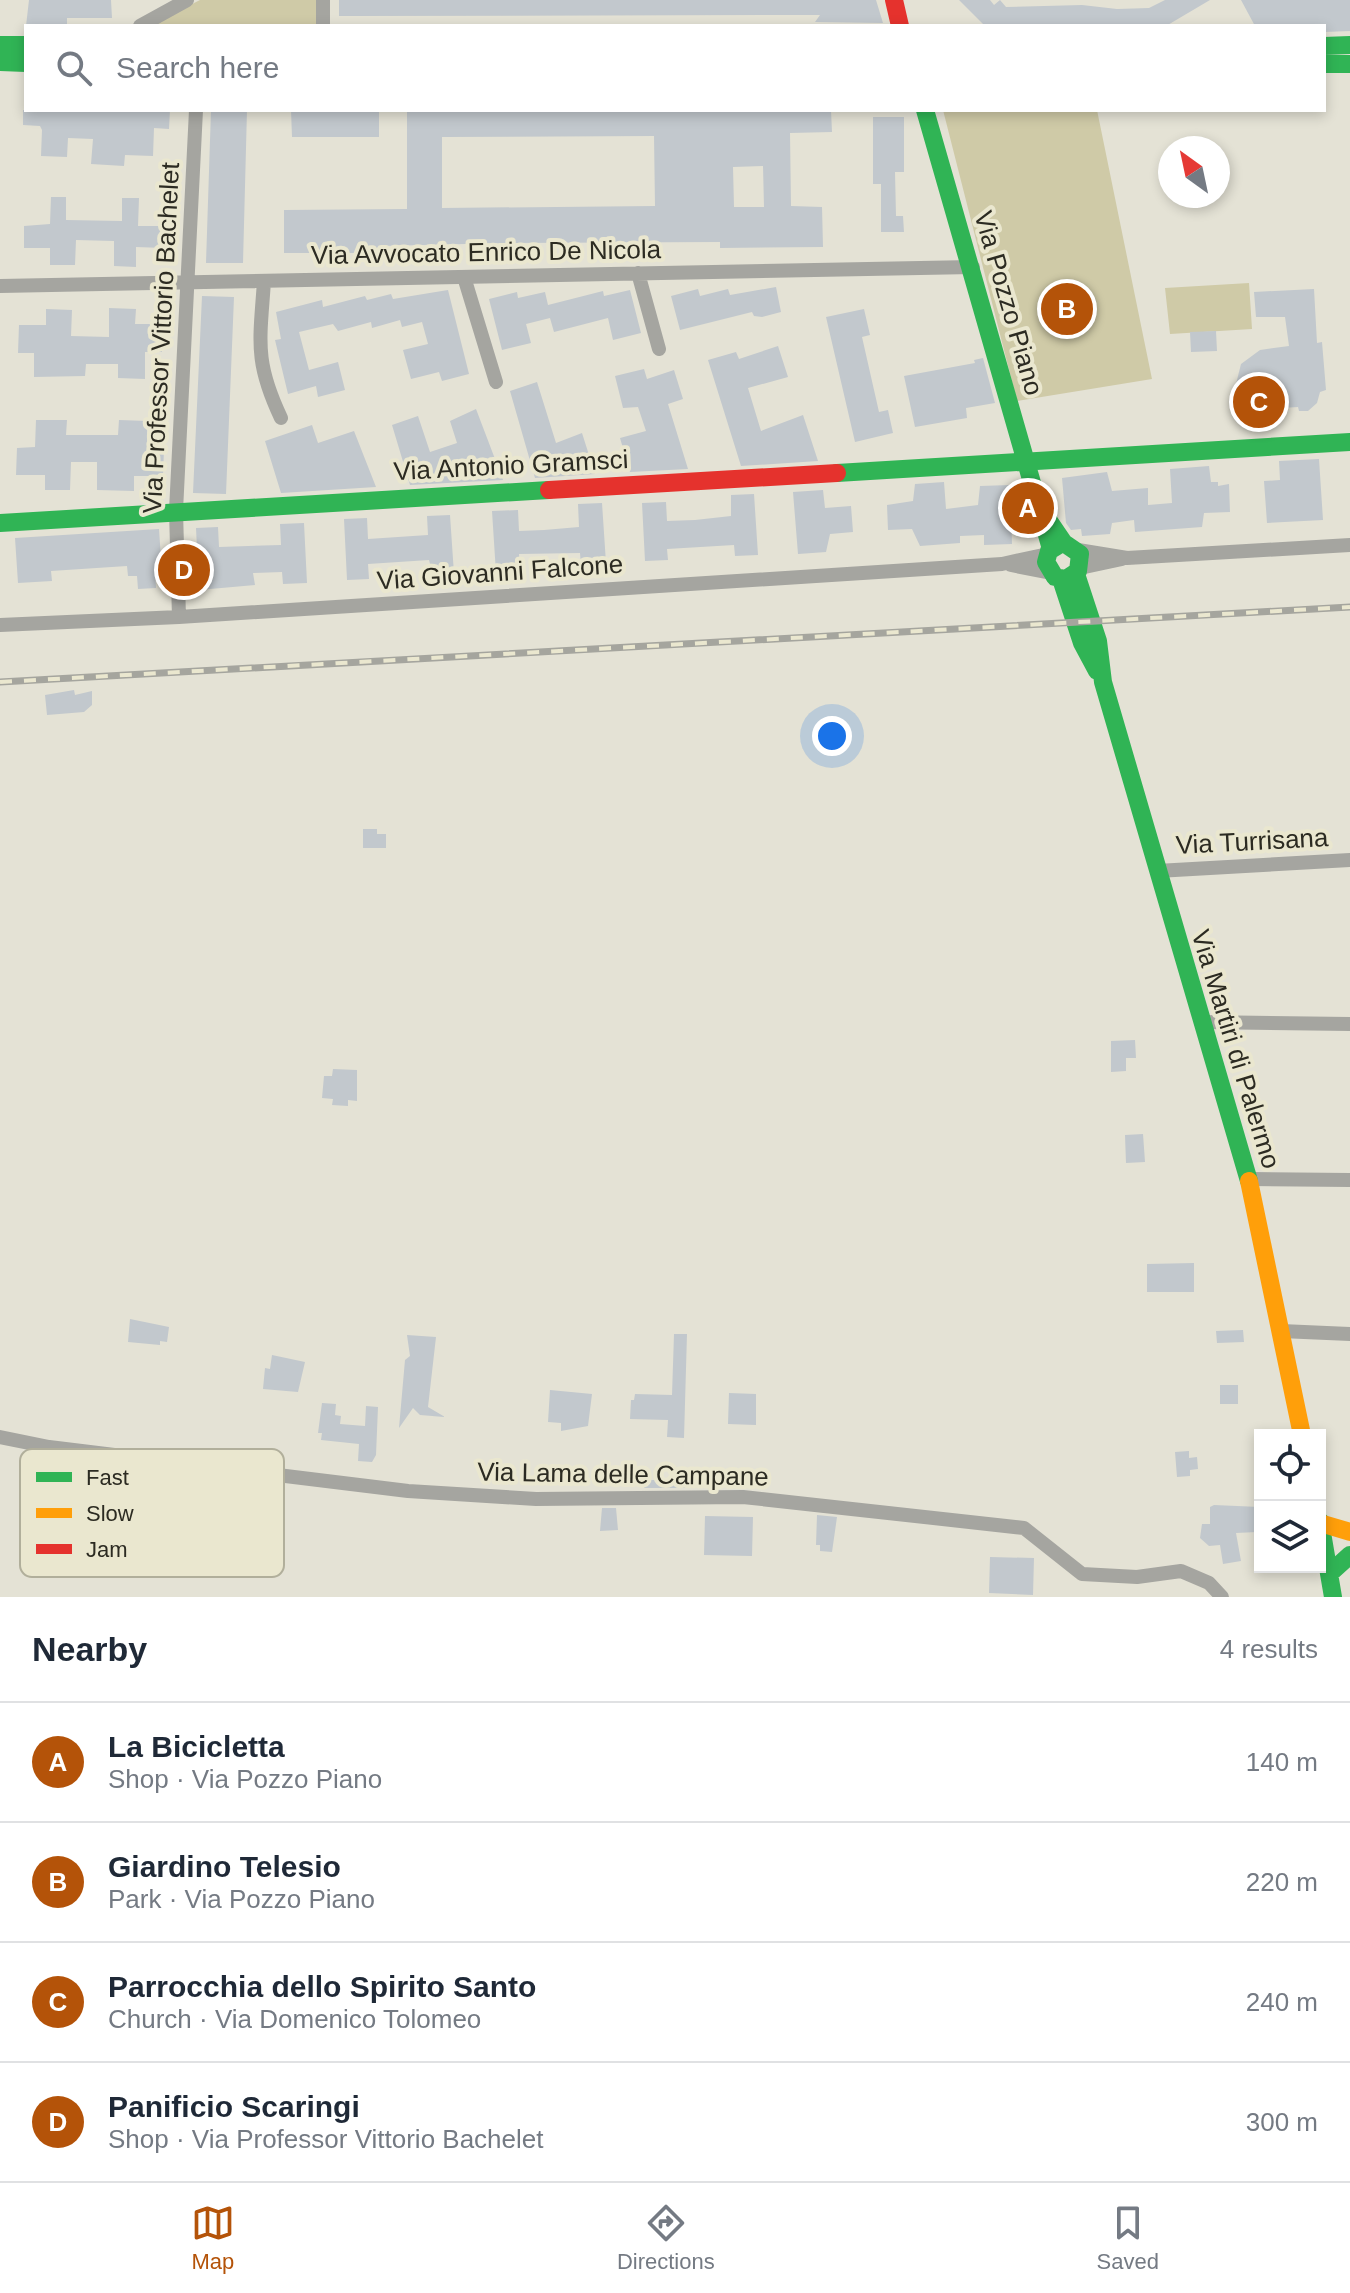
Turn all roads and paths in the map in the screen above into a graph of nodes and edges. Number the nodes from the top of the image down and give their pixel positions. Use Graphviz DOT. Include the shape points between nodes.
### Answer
graph roads {
  1 [pos="323,0"];
  2 [pos="894,0"];
  3 [pos="180,2"];
  4 [pos="143,24"];
  5 [pos="323,24"];
  6 [pos="900,24"];
  7 [pos="1350,45"];
  8 [pos="24,46"];
  9 [pos="1326,46"];
  10 [pos="0,53"];
  11 [pos="24,62"];
  12 [pos="1326,64"];
  13 [pos="1350,64"];
  14 [pos="196,112"];
  15 [pos="926,112"];
  16 [pos="973,267"];
  17 [pos="638,273"];
  18 [pos="464,277"];
  19 [pos="264,281"];
  20 [pos="188,282"];
  21 [pos="0,286"];
  22 [pos="659,349"];
  23 [pos="496,382"];
  24 [pos="281,418"];
  25 [pos="1350,442"];
  26 [pos="1026,459"];
  27 [pos="176,511"];
  28 [pos="0,523"];
  29 [pos="1350,545"];
  30 [pos="1064,561"];
  31 [pos="179,617"];
  32 [pos="0,625"];
  33 [pos="1103,682"];
  34 [pos="1350,860"];
  35 [pos="1157,871"];
  36 [pos="1201,1022"];
  37 [pos="1350,1024"];
  38 [pos="1249,1179"];
  39 [pos="1350,1180"];
  40 [pos="1281,1331"];
  41 [pos="1350,1334"];
  42 [pos="1301,1429"];
  43 [pos="0,1437"];
  44 [pos="65,1449"];
  45 [pos="284,1476"];
  46 [pos="1326,1524"];
  47 [pos="1350,1532"];
  48 [pos="1350,1555"];
  49 [pos="1326,1557"];
  50 [pos="1350,1573"];
  51 [pos="1329,1574"];
  52 [pos="1222,1597"];
  53 [pos="1333,1597"];
  1 -- 5 [label="street"];
  2 -- 6 [label="main road"];
  3 -- 4 [label="street"];
  7 -- 9 [label="main road"];
  8 -- 10 [label="main road"];
  10 -- 11 [label="main road"];
  12 -- 13 [label="main road"];
  14 -- 20 [label="street, Via Professor Vittorio Bachelet"];
  15 -- 16 [label="main road, Via Pozzo Piano"];
  16 -- 17 [label="street, Via Avvocato Enrico De Nicola"];
  16 -- 26 [label="main road, Via Pozzo Piano"];
  17 -- 18 [label="street, Via Avvocato Enrico De Nicola"];
  17 -- 22 [label="street"];
  18 -- 19 [label="street, Via Avvocato Enrico De Nicola"];
  18 -- 23 [label="street"];
  19 -- 20 [label="street, Via Avvocato Enrico De Nicola"];
  19 -- 24 [label="street" via="259,358"];
  20 -- 21 [label="street, Via Avvocato Enrico De Nicola"];
  20 -- 27 [label="street, Via Professor Vittorio Bachelet"];
  25 -- 26 [label="main road, Via Antonio Gramsci"];
  26 -- 27 [label="main road, Via Antonio Gramsci"];
  26 -- 30 [label="main road, Via Pozzo Piano"];
  27 -- 28 [label="main road, Via Antonio Gramsci"];
  27 -- 31 [label="street, Via Professor Vittorio Bachelet"];
  29 -- 30 [label="street"];
  30 -- 31 [label="street, Via Giovanni Falcone"];
  30 -- 33 [label="main road, Via Pozzo Piano" via="1082,643"];
  31 -- 32 [label="street, Via Giovanni Falcone"];
  33 -- 35 [label="main road, Via Martiri di Palermo"];
  34 -- 35 [label="street, Via Turrisana"];
  35 -- 36 [label="main road, Via Martiri di Palermo"];
  36 -- 37 [label="street"];
  36 -- 38 [label="main road, Via Martiri di Palermo"];
  38 -- 39 [label="street"];
  38 -- 40 [label="main road, Via Martiri di Palermo"];
  40 -- 41 [label="street"];
  40 -- 42 [label="main road, Via Martiri di Palermo"];
  43 -- 44 [label="street, Via Lama delle Campane"];
  45 -- 52 [label="street, Via Lama delle Campane" via="536,1499 743,1497 1024,1528 1082,1574 1137,1577 1181,1571 1209,1583"];
  46 -- 47 [label="main road"];
  48 -- 51 [label="main road"];
  49 -- 51 [label="main road"];
  50 -- 51 [label="main road"];
  51 -- 53 [label="main road"];
}
